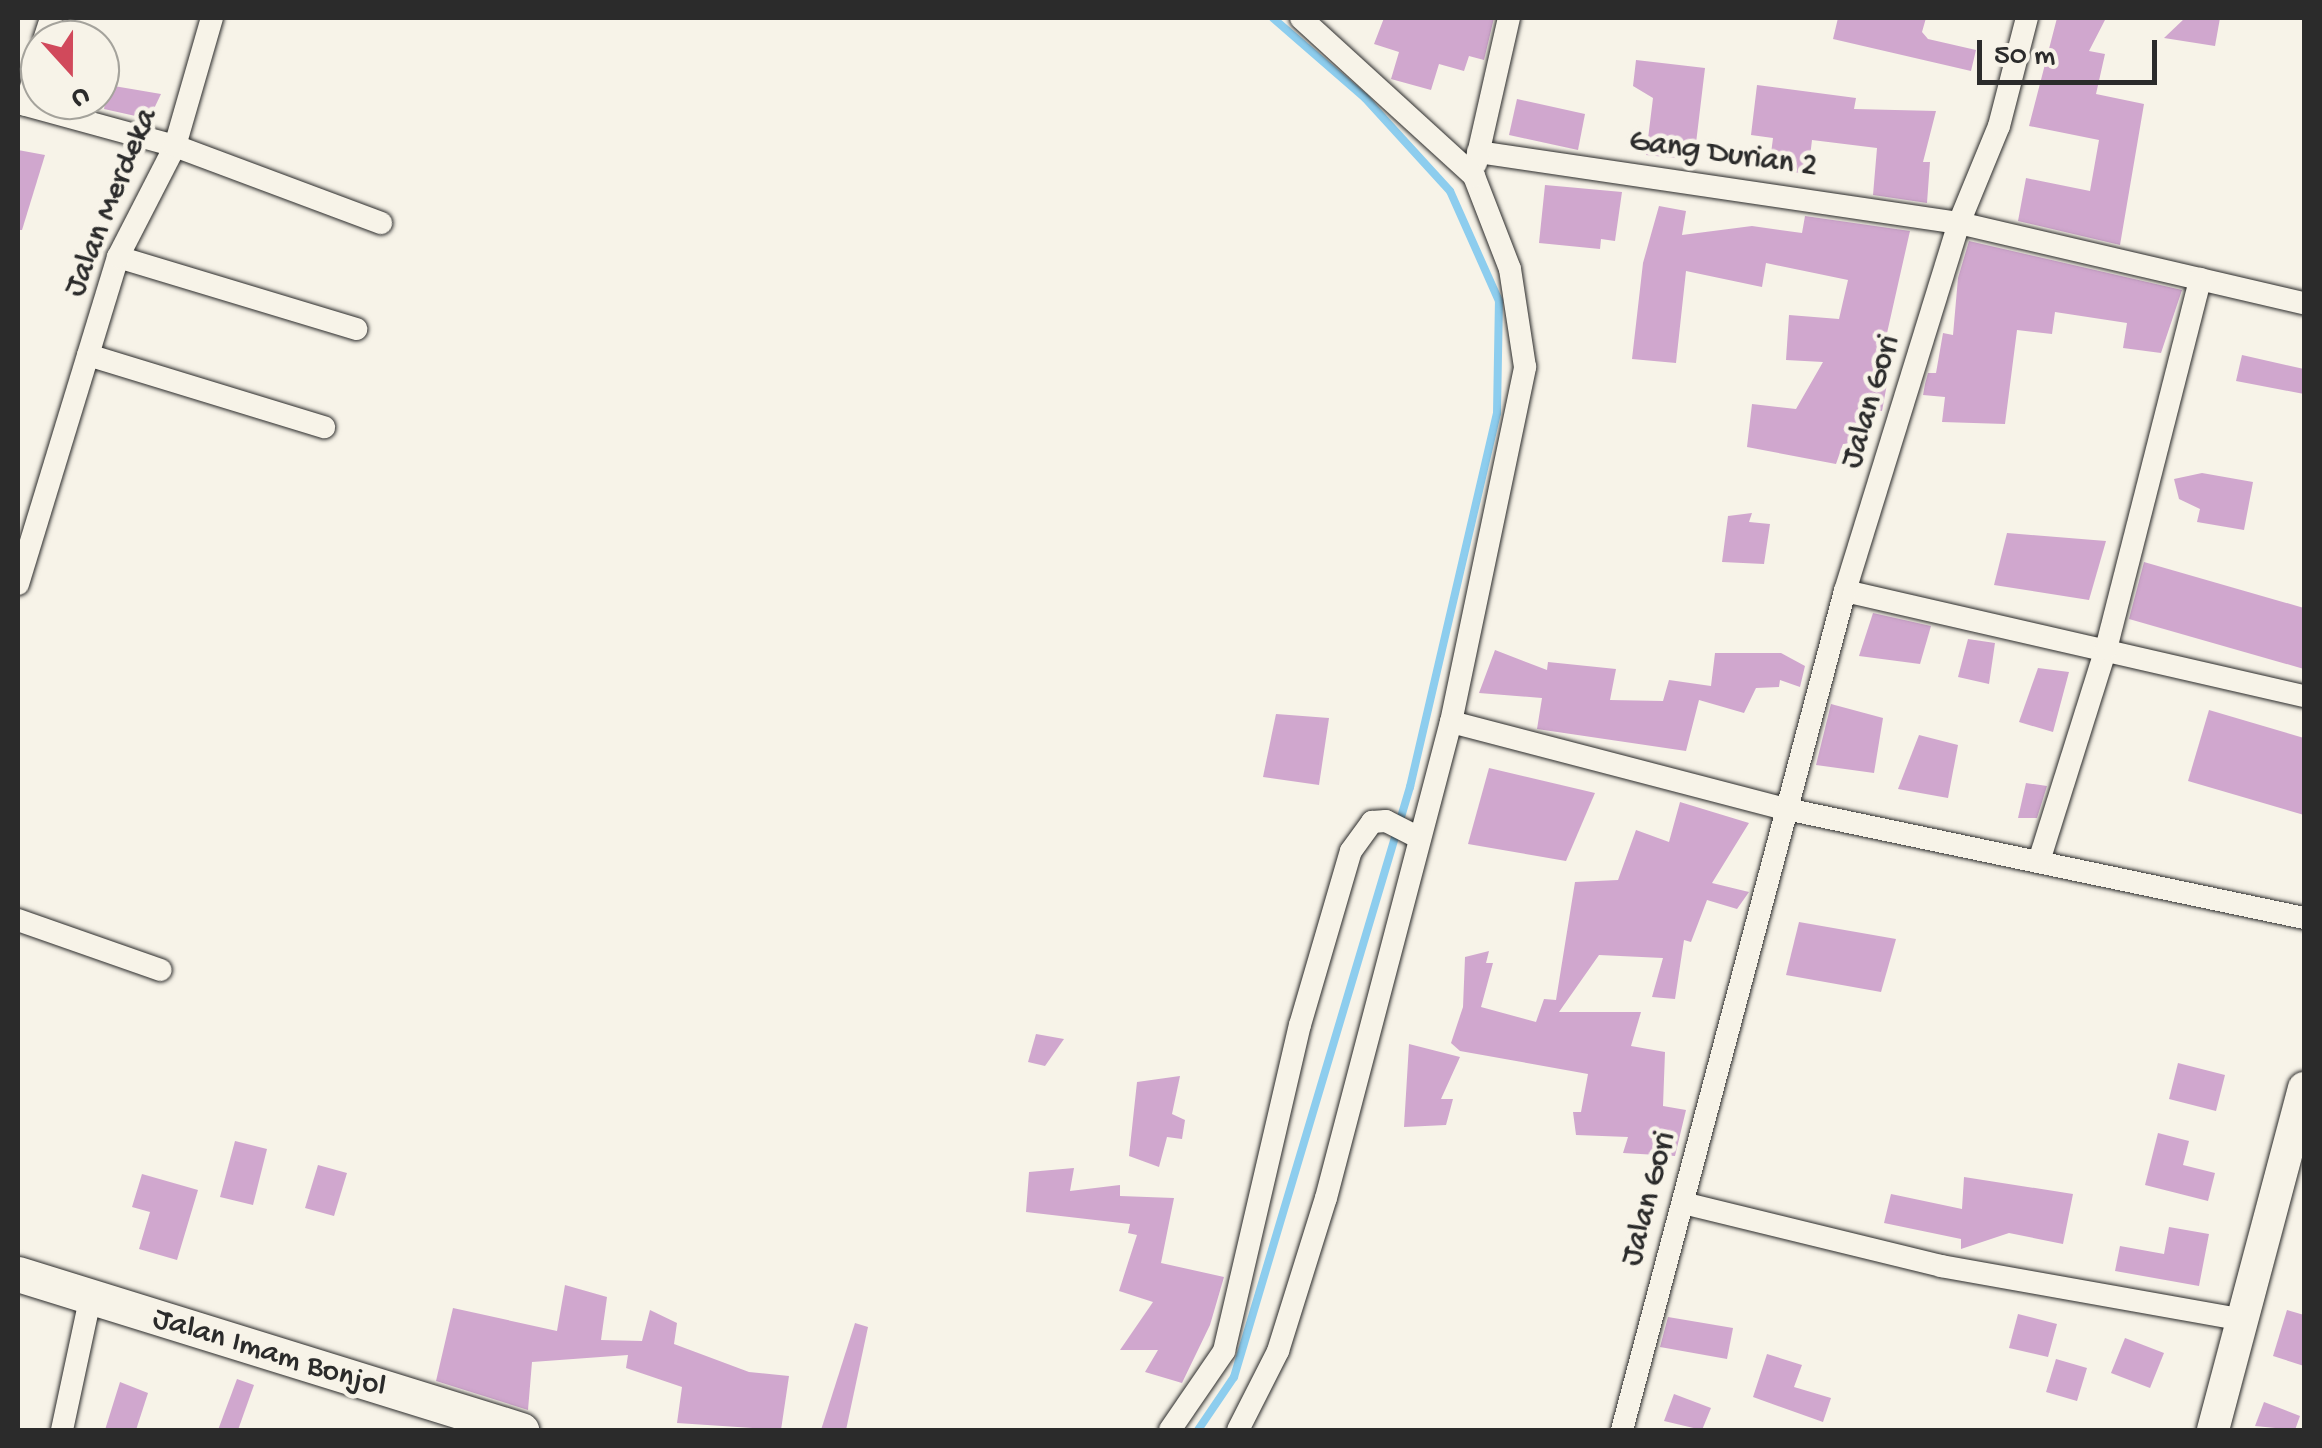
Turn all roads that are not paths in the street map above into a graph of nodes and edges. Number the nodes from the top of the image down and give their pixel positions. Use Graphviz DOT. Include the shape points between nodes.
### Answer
graph roads {
  1 [pos="212,18"];
  2 [pos="1300,18"];
  3 [pos="1509,18"];
  4 [pos="2027,18"];
  5 [pos="80,120"];
  6 [pos="175,146"];
  7 [pos="1478,152"];
  8 [pos="1474,176"];
  9 [pos="381,222"];
  10 [pos="1959,222"];
  11 [pos="118,257"];
  12 [pos="2200,279"];
  13 [pos="2304,303"];
  14 [pos="356,329"];
  15 [pos="88,354"];
  16 [pos="324,426"];
  17 [pos="18,584"];
  18 [pos="1846,590"];
  19 [pos="2106,650"];
  20 [pos="2304,696"];
  21 [pos="1450,722"];
  22 [pos="1786,809"];
  23 [pos="1416,835"];
  24 [pos="2039,861"];
  25 [pos="2304,918"];
  26 [pos="18,920"];
  27 [pos="161,970"];
  28 [pos="2304,1088"];
  29 [pos="1682,1202"];
  30 [pos="18,1274"];
  31 [pos="90,1299"];
  32 [pos="2244,1320"];
  33 [pos="62,1430"];
  34 [pos="521,1430"];
  35 [pos="1170,1430"];
  36 [pos="1238,1430"];
  37 [pos="1622,1430"];
  38 [pos="2214,1430"];
  1 -- 6 [label="street, Jalan Merdeka"];
  2 -- 8 [label="street"];
  3 -- 7 [label="street"];
  4 -- 10 [label="street, Jalan Gori" via="2000,126"];
  5 -- 6 [label="street"];
  6 -- 9 [label="street"];
  6 -- 11 [label="street, Jalan Merdeka"];
  7 -- 8 [label="street"];
  7 -- 10 [label="street, Gang Durian 2"];
  8 -- 21 [label="street" via="1510,269 1526,367"];
  10 -- 12 [label="street, Gang Durian 2"];
  10 -- 18 [label="street, Jalan Gori"];
  11 -- 14 [label="street"];
  11 -- 15 [label="street, Jalan Merdeka"];
  12 -- 13 [label="street, Gang Durian 2"];
  12 -- 19 [label="street"];
  15 -- 16 [label="street"];
  15 -- 17 [label="street, Jalan Merdeka"];
  18 -- 19 [label="street"];
  18 -- 22 [label="street, Jalan Gori"];
  19 -- 20 [label="street"];
  19 -- 24 [label="street"];
  21 -- 22 [label="street"];
  21 -- 23 [label="street"];
  22 -- 24 [label="street"];
  22 -- 29 [label="street, Jalan Gori"];
  23 -- 35 [label="street" via="1386,821 1367,823 1351,851 1300,1025 1224,1352"];
  23 -- 36 [label="street" via="1298,1293"];
  24 -- 25 [label="street"];
  26 -- 27 [label="street"];
  28 -- 32 [label="main road"];
  29 -- 32 [label="street" via="1941,1266"];
  29 -- 37 [label="street, Jalan Gori"];
  30 -- 31 [label="main road, Jalan Imam Bonjol"];
  31 -- 33 [label="street"];
  31 -- 34 [label="main road, Jalan Imam Bonjol"];
  32 -- 38 [label="main road"];
}
